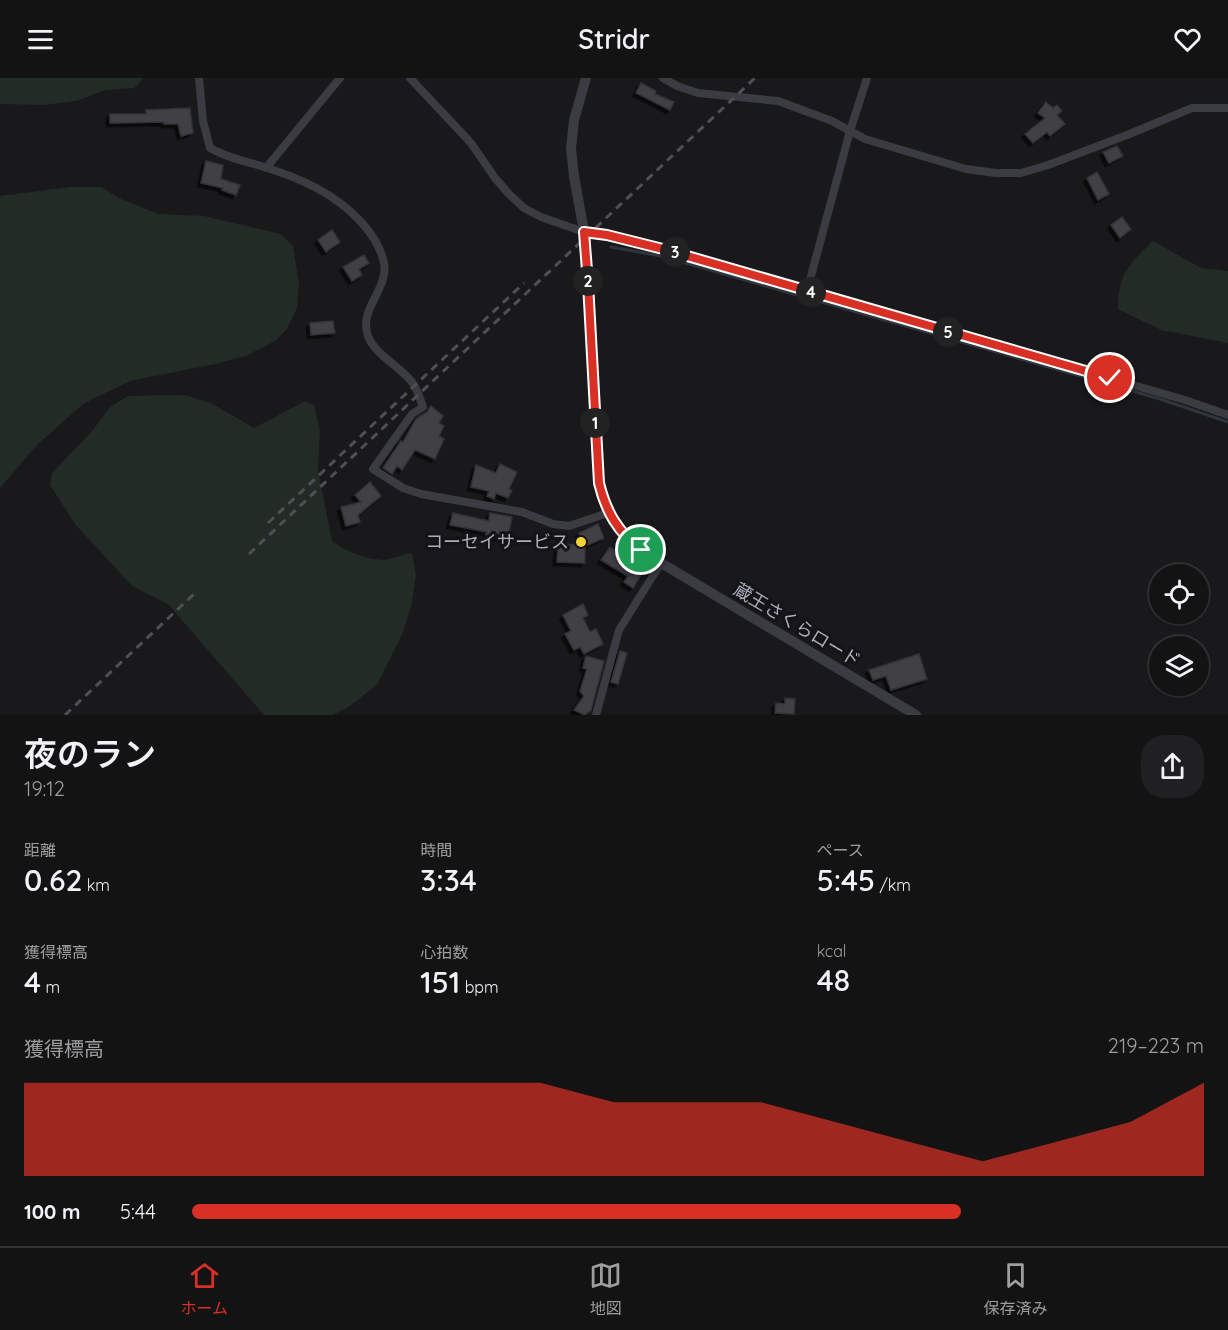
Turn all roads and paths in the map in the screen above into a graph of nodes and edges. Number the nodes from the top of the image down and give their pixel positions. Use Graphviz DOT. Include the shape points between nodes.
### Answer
graph roads {
  1 [pos="200,78"];
  2 [pos="340,78"];
  3 [pos="410,78"];
  4 [pos="586,78"];
  5 [pos="663,78"];
  6 [pos="867,78"];
  7 [pos="1228,108"];
  8 [pos="850,131"];
  9 [pos="266,168"];
  10 [pos="584,232"];
  11 [pos="807,291"];
  12 [pos="1228,415"];
  13 [pos="608,513"];
  14 [pos="661,563"];
  15 [pos="596,715"];
  16 [pos="916,715"];
  1 -- 9 [label="street" via="203,121 210,148"];
  2 -- 9 [label="street"];
  3 -- 10 [label="street" via="471,143 524,208"];
  4 -- 10 [label="street, 蔵王さくらロード" via="574,120 572,149"];
  5 -- 8 [label="street" via="698,93 778,102"];
  6 -- 8 [label="street"];
  7 -- 8 [label="street" via="1192,108 1021,173 966,169"];
  8 -- 11 [label="street"];
  9 -- 13 [label="street" via="338,199 369,230 381,253 384,280 371,302 367,334 373,345 413,382 423,406 412,414 373,469 421,494 522,512 554,524 569,526"];
  10 -- 11 [label="street" via="663,249"];
  10 -- 13 [label="street, 蔵王さくらロード" via="597,467"];
  11 -- 12 [label="street"];
  13 -- 14 [label="street, 蔵王さくらロード" via="628,540"];
  14 -- 15 [label="street" via="619,630"];
  14 -- 16 [label="street, 蔵王さくらロード"];
}
